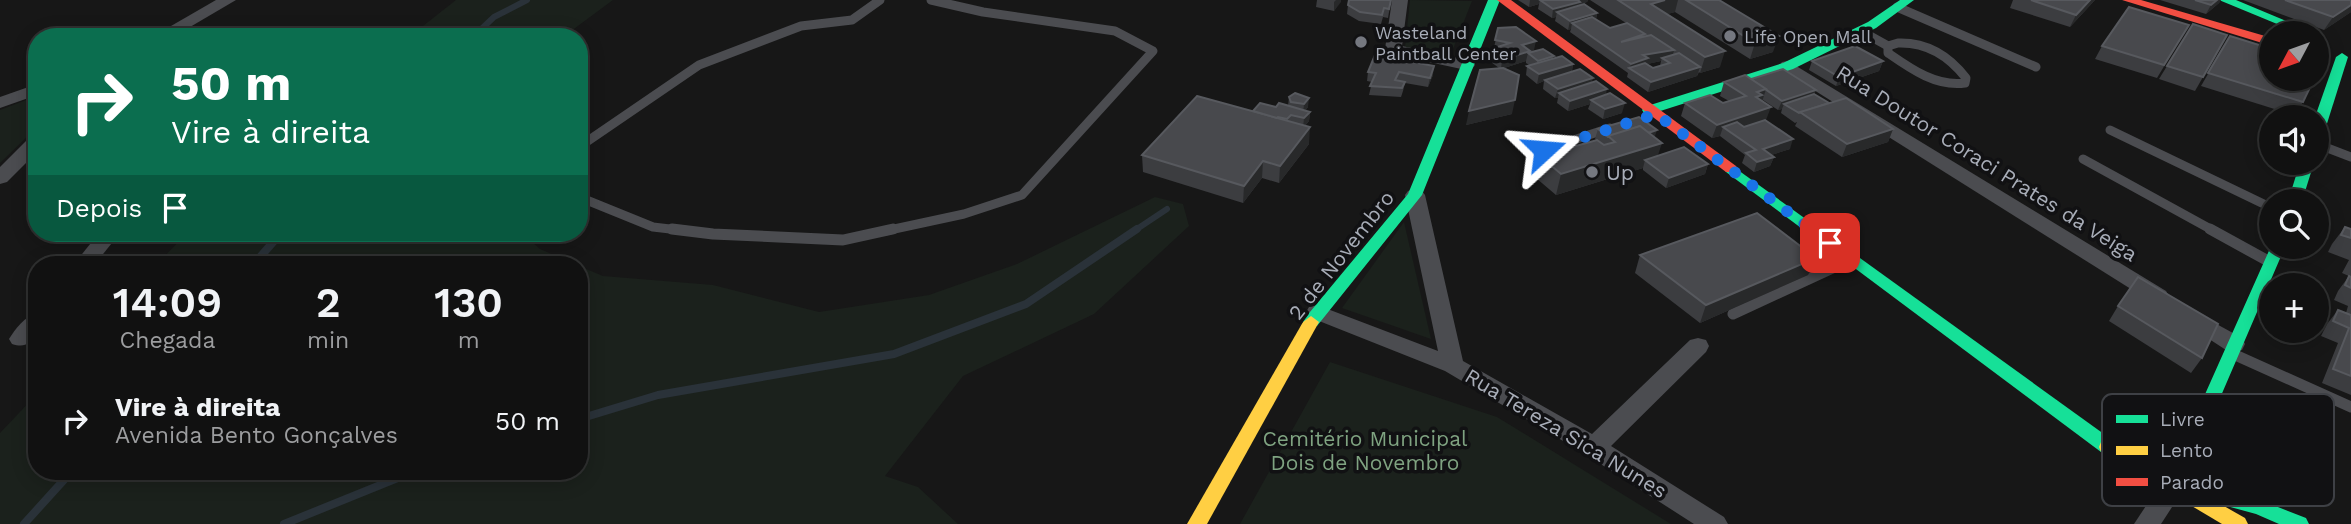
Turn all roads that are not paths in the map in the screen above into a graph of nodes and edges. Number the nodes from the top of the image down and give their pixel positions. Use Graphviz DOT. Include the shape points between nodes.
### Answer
graph roads {
  1 [pos="228,0"];
  2 [pos="880,0"];
  3 [pos="931,0"];
  4 [pos="1400,0"];
  5 [pos="1494,0"];
  6 [pos="1503,0"];
  7 [pos="2128,0"];
  8 [pos="2225,0"];
  9 [pos="1903,4"];
  10 [pos="2284,21"];
  11 [pos="177,28"];
  12 [pos="1861,31"];
  13 [pos="2259,38"];
  14 [pos="1888,46"];
  15 [pos="2335,51"];
  16 [pos="1466,65"];
  17 [pos="1788,66"];
  18 [pos="2036,67"];
  19 [pos="28,92"];
  20 [pos="0,103"];
  21 [pos="2323,105"];
  22 [pos="1649,114"];
  23 [pos="1617,126"];
  24 [pos="2110,130"];
  25 [pos="588,141"];
  26 [pos="2329,149"];
  27 [pos="28,150"];
  28 [pos="1544,150"];
  29 [pos="2351,158"];
  30 [pos="2082,159"];
  31 [pos="0,178"];
  32 [pos="1415,195"];
  33 [pos="588,201"];
  34 [pos="2259,202"];
  35 [pos="102,242"];
  36 [pos="90,256"];
  37 [pos="1852,259"];
  38 [pos="2271,259"];
  39 [pos="2270,262"];
  40 [pos="1317,312"];
  41 [pos="1733,314"];
  42 [pos="28,330"];
  43 [pos="20,339"];
  44 [pos="1698,346"];
  45 [pos="2232,348"];
  46 [pos="1453,365"];
  47 [pos="2212,394"];
  48 [pos="2325,394"];
  49 [pos="2334,399"];
  50 [pos="2351,407"];
  51 [pos="2102,443"];
  52 [pos="1594,447"];
  53 [pos="2159,506"];
  54 [pos="2209,506"];
  55 [pos="2253,506"];
  56 [pos="1196,524"];
  57 [pos="1715,524"];
  58 [pos="2147,524"];
  59 [pos="2238,524"];
  60 [pos="2299,524"];
  1 -- 11 [label="street"];
  2 -- 25 [label="lane" via="852,20 802,26 699,65"];
  3 -- 33 [label="lane" via="1115,31 1153,51 1022,195 964,214 843,240 653,227"];
  4 -- 16 [label="street" via="1393,49"];
  5 -- 16 [label="street, 2 de Novembro"];
  6 -- 22 [label="street"];
  7 -- 13 [label="street"];
  8 -- 10 [label="street"];
  9 -- 12 [label="street"];
  9 -- 18 [label="lane"];
  12 -- 14 [label="lane"];
  12 -- 17 [label="street"];
  14 -- 14 [label="lane" via="1894,58 1935,80 1955,86 1965,83 1954,64 1924,46 1907,42"];
  15 -- 21 [label="street"];
  16 -- 32 [label="street, 2 de Novembro"];
  17 -- 22 [label="street"];
  17 -- 45 [label="street, Rua Doutor Coraci Prates da Veiga"];
  19 -- 20 [label="street"];
  22 -- 37 [label="street"];
  23 -- 28 [label="lane"];
  24 -- 34 [label="lane"];
  26 -- 29 [label="lane"];
  27 -- 31 [label="street"];
  30 -- 39 [label="lane"];
  32 -- 40 [label="street, 2 de Novembro"];
  32 -- 46 [label="street, Rua Tereza Sica Nunes"];
  35 -- 36 [label="street"];
  37 -- 41 [label="lane"];
  37 -- 51 [label="street"];
  38 -- 39 [label="street"];
  39 -- 45 [label="street"];
  40 -- 46 [label="street, Rua Tereza Sica Nunes"];
  40 -- 56 [label="street, 2 de Novembro"];
  42 -- 43 [label="street"];
  44 -- 52 [label="street"];
  45 -- 47 [label="street"];
  45 -- 48 [label="lane"];
  46 -- 52 [label="street, Rua Tereza Sica Nunes"];
  49 -- 50 [label="lane"];
  52 -- 57 [label="street, Rua Tereza Sica Nunes"];
  53 -- 58 [label="street"];
  54 -- 59 [label="street"];
  55 -- 60 [label="street"];
}
